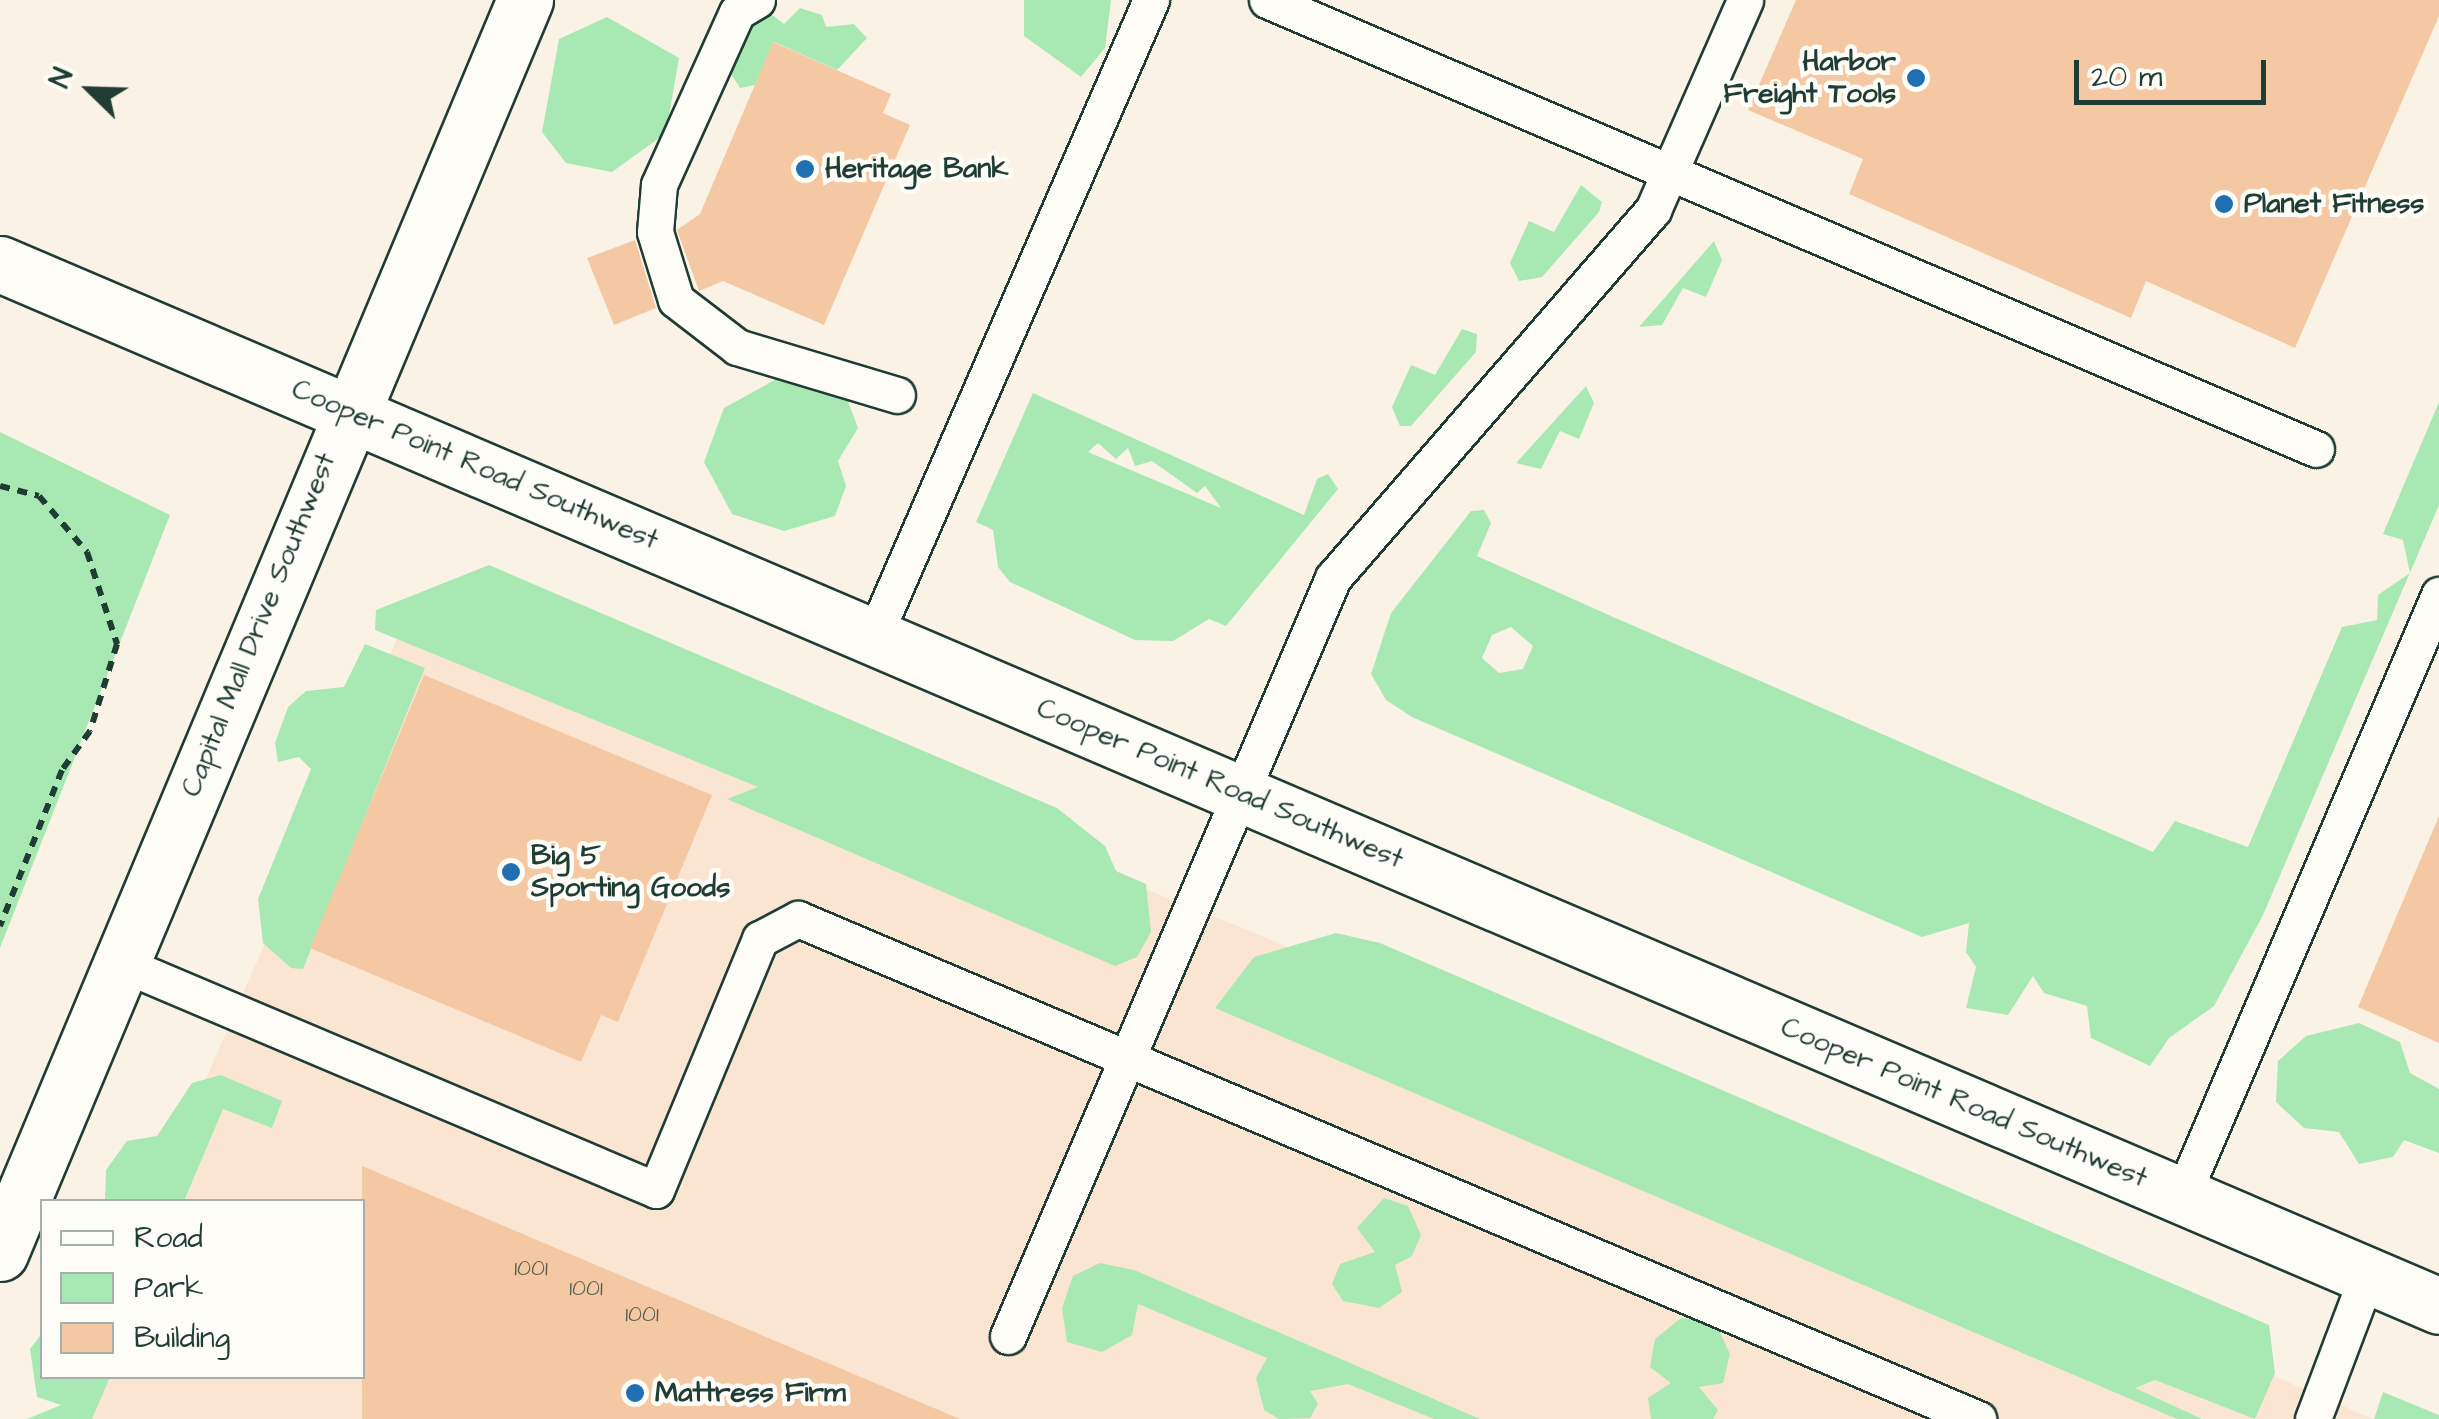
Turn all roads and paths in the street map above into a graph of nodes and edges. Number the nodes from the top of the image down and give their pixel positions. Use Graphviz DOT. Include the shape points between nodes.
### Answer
graph roads {
  1 [pos="525,0"];
  2 [pos="757,0"];
  3 [pos="1150,0"];
  4 [pos="1267,0"];
  5 [pos="1745,0"];
  6 [pos="1670,172"];
  7 [pos="0,264"];
  8 [pos="897,395"];
  9 [pos="347,410"];
  10 [pos="2316,449"];
  11 [pos="0,486"];
  12 [pos="2439,595"];
  13 [pos="874,636"];
  14 [pos="1241,794"];
  15 [pos="0,926"];
  16 [pos="120,963"];
  17 [pos="1127,1058"];
  18 [pos="2182,1196"];
  19 [pos="0,1254"];
  20 [pos="2367,1276"];
  21 [pos="2439,1306"];
  22 [pos="1008,1336"];
  23 [pos="1978,1419"];
  24 [pos="2313,1419"];
  1 -- 9 [label="main road, Capital Mall Drive Southwest"];
  2 -- 8 [label="lane" via="738,12 660,185 654,232 676,300 737,347"];
  3 -- 13 [label="lane"];
  4 -- 6 [label="lane"];
  5 -- 6 [label="lane"];
  6 -- 10 [label="lane"];
  6 -- 14 [label="lane" via="1653,210 1332,578"];
  7 -- 9 [label="main road, Cooper Point Road Southwest"];
  9 -- 13 [label="main road, Cooper Point Road Southwest"];
  9 -- 16 [label="main road, Capital Mall Drive Southwest"];
  11 -- 15 [label="path" via="39,496 87,552 117,644 90,730 62,770"];
  12 -- 18 [label="lane"];
  13 -- 14 [label="main road, Cooper Point Road Southwest"];
  14 -- 17 [label="lane"];
  14 -- 18 [label="main road, Cooper Point Road Southwest"];
  16 -- 17 [label="lane" via="656,1190 760,939 798,919"];
  16 -- 19 [label="main road, Capital Mall Drive Southwest"];
  17 -- 22 [label="lane"];
  17 -- 23 [label="lane"];
  18 -- 20 [label="main road, Cooper Point Road Southwest"];
  20 -- 21 [label="main road, Cooper Point Road Southwest"];
  20 -- 24 [label="lane"];
}
